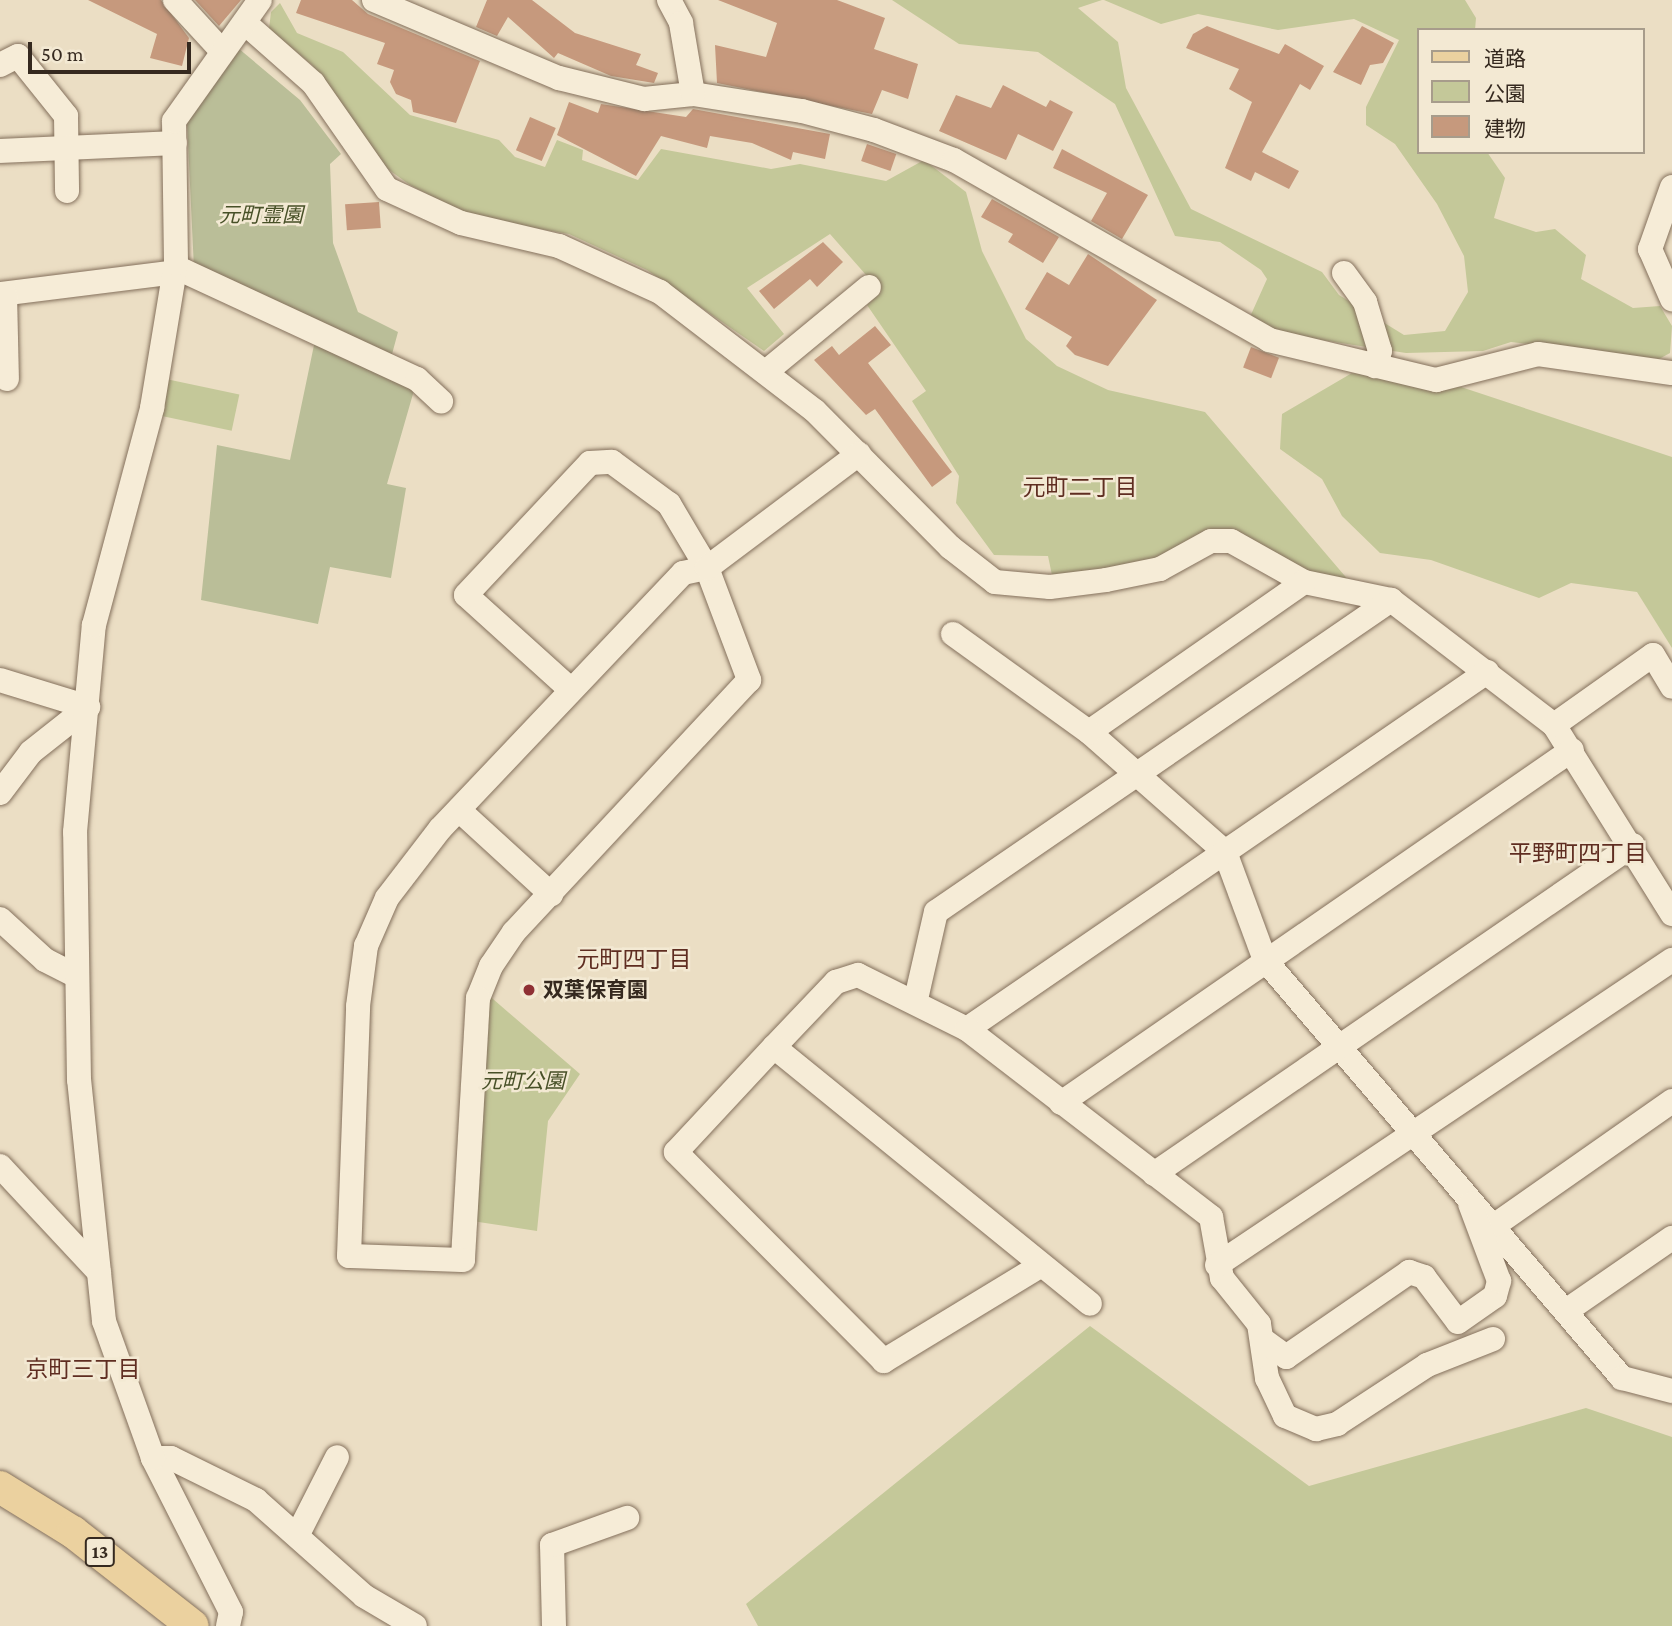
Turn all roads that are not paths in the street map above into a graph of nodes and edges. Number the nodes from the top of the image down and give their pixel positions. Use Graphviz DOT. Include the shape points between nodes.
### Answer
graph roads {
  1 [pos="175,0"];
  2 [pos="260,0"];
  3 [pos="374,0"];
  4 [pos="669,0"];
  5 [pos="245,23"];
  6 [pos="221,50"];
  7 [pos="0,65"];
  8 [pos="693,94"];
  9 [pos="175,143"];
  10 [pos="66,147"];
  11 [pos="0,151"];
  12 [pos="1672,187"];
  13 [pos="67,191"];
  14 [pos="1344,273"];
  15 [pos="174,274"];
  16 [pos="869,287"];
  17 [pos="2,294"];
  18 [pos="1672,299"];
  19 [pos="1375,366"];
  20 [pos="1671,369"];
  21 [pos="767,371"];
  22 [pos="7,379"];
  23 [pos="441,401"];
  24 [pos="859,454"];
  25 [pos="708,568"];
  26 [pos="1304,582"];
  27 [pos="1391,600"];
  28 [pos="953,634"];
  29 [pos="1487,672"];
  30 [pos="0,680"];
  31 [pos="1672,687"];
  32 [pos="570,689"];
  33 [pos="88,707"];
  34 [pos="1553,724"];
  35 [pos="1089,732"];
  36 [pos="1572,750"];
  37 [pos="1141,773"];
  38 [pos="0,793"];
  39 [pos="459,810"];
  40 [pos="1633,845"];
  41 [pos="1225,852"];
  42 [pos="551,894"];
  43 [pos="1672,914"];
  44 [pos="0,919"];
  45 [pos="1265,960"];
  46 [pos="1672,960"];
  47 [pos="73,974"];
  48 [pos="916,999"];
  49 [pos="967,1029"];
  50 [pos="1338,1046"];
  51 [pos="774,1047"];
  52 [pos="1672,1101"];
  53 [pos="1061,1103"];
  54 [pos="1418,1133"];
  55 [pos="0,1166"];
  56 [pos="1154,1174"];
  57 [pos="1468,1199"];
  58 [pos="1495,1225"];
  59 [pos="1672,1238"];
  60 [pos="1217,1265"];
  61 [pos="1040,1266"];
  62 [pos="99,1272"];
  63 [pos="1090,1304"];
  64 [pos="1566,1311"];
  65 [pos="1493,1339"];
  66 [pos="1263,1340"];
  67 [pos="1667,1384"];
  68 [pos="337,1457"];
  69 [pos="153,1458"];
  70 [pos="0,1487"];
  71 [pos="627,1518"];
  72 [pos="298,1534"];
  73 [pos="193,1626"];
  74 [pos="228,1626"];
  75 [pos="415,1626"];
  76 [pos="554,1626"];
  1 -- 6 [label="street"];
  2 -- 5 [label="street"];
  3 -- 8 [label="street" via="559,78 645,99"];
  4 -- 8 [label="street" via="681,23"];
  5 -- 6 [label="street"];
  5 -- 21 [label="street" via="313,83 387,189 461,223 599,261 660,292"];
  6 -- 9 [label="street" via="174,121"];
  7 -- 10 [label="street" via="18,56 66,117"];
  8 -- 19 [label="street" via="802,111 954,160 1247,332"];
  9 -- 10 [label="street"];
  9 -- 15 [label="street"];
  10 -- 11 [label="street"];
  10 -- 13 [label="street"];
  12 -- 18 [label="street" via="1650,249"];
  14 -- 19 [label="street" via="1365,302 1380,351"];
  15 -- 17 [label="street"];
  15 -- 23 [label="street" via="184,271 417,379"];
  15 -- 33 [label="street" via="152,408 94,625"];
  16 -- 21 [label="street"];
  17 -- 22 [label="street"];
  19 -- 20 [label="street" via="1436,380 1538,354"];
  21 -- 24 [label="street"];
  24 -- 25 [label="street"];
  24 -- 26 [label="street" via="950,547 995,582 1050,587 1106,580 1160,569 1211,541 1231,541"];
  25 -- 32 [label="street" via="683,573"];
  25 -- 32 [label="street" via="668,505 612,462 590,463 467,595"];
  25 -- 42 [label="street" via="749,680"];
  26 -- 27 [label="street"];
  26 -- 35 [label="street"];
  27 -- 29 [label="street"];
  27 -- 37 [label="street"];
  28 -- 35 [label="street"];
  29 -- 34 [label="street"];
  29 -- 41 [label="street"];
  30 -- 33 [label="street"];
  31 -- 34 [label="street" via="1653,655"];
  32 -- 39 [label="street"];
  33 -- 38 [label="street" via="31,752"];
  33 -- 47 [label="street" via="75,832"];
  34 -- 36 [label="street"];
  35 -- 37 [label="street"];
  36 -- 40 [label="street"];
  36 -- 45 [label="street"];
  37 -- 41 [label="street"];
  37 -- 48 [label="street" via="936,912"];
  39 -- 42 [label="street"];
  39 -- 42 [label="street" via="400,879 366,946 358,1006 349,1256 463,1260 478,998 514,932"];
  40 -- 43 [label="street"];
  40 -- 50 [label="street"];
  41 -- 45 [label="street"];
  41 -- 49 [label="street"];
  44 -- 47 [label="street" via="45,960"];
  45 -- 50 [label="street"];
  45 -- 53 [label="street"];
  46 -- 54 [label="street"];
  47 -- 62 [label="street"];
  48 -- 49 [label="street"];
  48 -- 51 [label="street" via="858,975 836,982"];
  49 -- 53 [label="street"];
  50 -- 54 [label="street"];
  50 -- 56 [label="street"];
  51 -- 61 [label="street"];
  51 -- 61 [label="street" via="676,1152 884,1361"];
  52 -- 58 [label="street"];
  53 -- 56 [label="street"];
  54 -- 57 [label="street"];
  54 -- 60 [label="street"];
  55 -- 62 [label="street"];
  56 -- 60 [label="street" via="1212,1217"];
  57 -- 58 [label="street"];
  57 -- 66 [label="street" via="1499,1281 1495,1296 1458,1322 1424,1277 1409,1272 1286,1357"];
  58 -- 64 [label="street"];
  59 -- 64 [label="street"];
  60 -- 66 [label="street" via="1259,1324"];
  61 -- 63 [label="street"];
  62 -- 69 [label="street" via="116,1369"];
  64 -- 67 [label="street" via="1622,1378"];
  65 -- 66 [label="street" via="1427,1365 1337,1424 1316,1429 1286,1416 1267,1378"];
  68 -- 72 [label="street"];
  69 -- 72 [label="street" via="171,1458 256,1500"];
  69 -- 74 [label="street" via="225,1599"];
  70 -- 73 [label="main road, 13" via="73,1532"];
  71 -- 76 [label="street" via="552,1545"];
  72 -- 75 [label="street" via="364,1596"];
}
